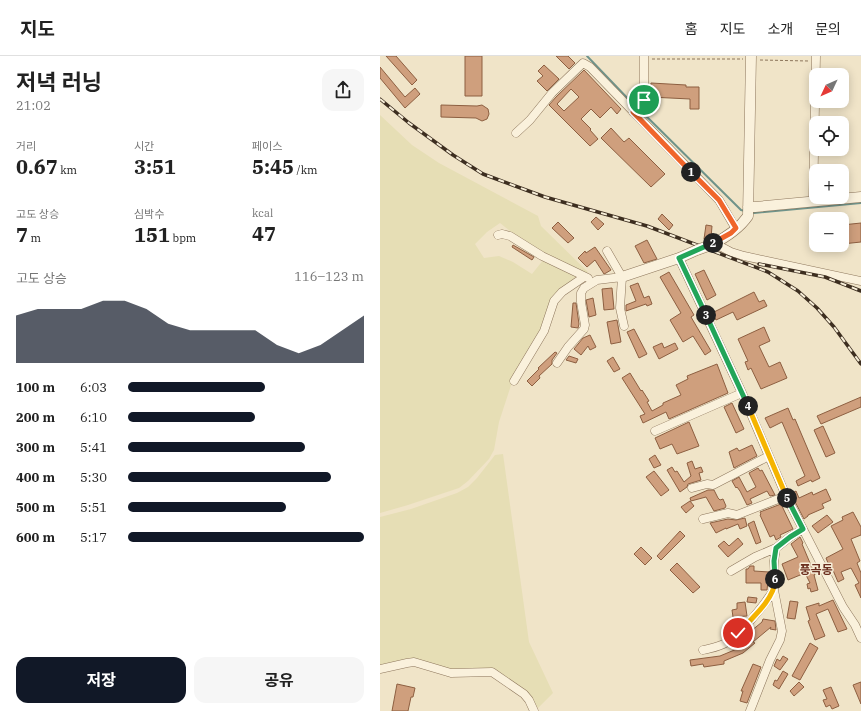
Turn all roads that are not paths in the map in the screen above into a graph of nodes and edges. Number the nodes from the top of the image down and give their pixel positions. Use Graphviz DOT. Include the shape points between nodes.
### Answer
graph roads {
  1 [pos="644,57"];
  2 [pos="751,58"];
  3 [pos="816,59"];
  4 [pos="638,106"];
  5 [pos="516,132"];
  6 [pos="814,164"];
  7 [pos="861,197"];
  8 [pos="849,198"];
  9 [pos="809,202"];
  10 [pos="748,211"];
  11 [pos="736,228"];
  12 [pos="498,235"];
  13 [pos="712,244"];
  14 [pos="607,251"];
  15 [pos="679,258"];
  16 [pos="584,277"];
  17 [pos="622,277"];
  18 [pos="597,280"];
  19 [pos="861,281"];
  20 [pos="624,326"];
  21 [pos="557,363"];
  22 [pos="514,381"];
  23 [pos="742,393"];
  24 [pos="655,431"];
  25 [pos="769,456"];
  26 [pos="692,488"];
  27 [pos="786,496"];
  28 [pos="703,519"];
  29 [pos="803,529"];
  30 [pos="776,548"];
  31 [pos="731,571"];
  32 [pos="774,590"];
  33 [pos="861,638"];
  34 [pos="703,650"];
  35 [pos="380,669"];
  36 [pos="534,711"];
  37 [pos="750,711"];
  1 -- 4 [label="street"];
  2 -- 10 [label="street"];
  3 -- 6 [label="street"];
  4 -- 5 [label="street" via="583,63"];
  4 -- 11 [label="street" via="719,200"];
  7 -- 8 [label="street"];
  9 -- 10 [label="street" via="755,207"];
  10 -- 11 [label="street" via="744,222"];
  11 -- 13 [label="street"];
  12 -- 16 [label="street" via="510,236"];
  13 -- 15 [label="street, bridge"];
  13 -- 19 [label="street" via="737,254"];
  14 -- 17 [label="street"];
  15 -- 17 [label="street"];
  15 -- 23 [label="street"];
  16 -- 18 [label="street"];
  16 -- 22 [label="street" via="562,292 554,301 544,331"];
  17 -- 18 [label="street"];
  17 -- 20 [label="street" via="620,308"];
  18 -- 21 [label="street" via="581,293 584,329"];
  23 -- 24 [label="street"];
  23 -- 25 [label="street"];
  25 -- 26 [label="street" via="713,485"];
  25 -- 27 [label="street"];
  27 -- 28 [label="street" via="737,515 728,513"];
  27 -- 29 [label="street"];
  29 -- 30 [label="street"];
  29 -- 33 [label="street"];
  30 -- 31 [label="street"];
  30 -- 32 [label="street"];
  32 -- 34 [label="street" via="751,620 727,642"];
  32 -- 37 [label="street" via="782,631"];
  35 -- 36 [label="street" via="414,662 451,673 492,672 524,694"];
}
